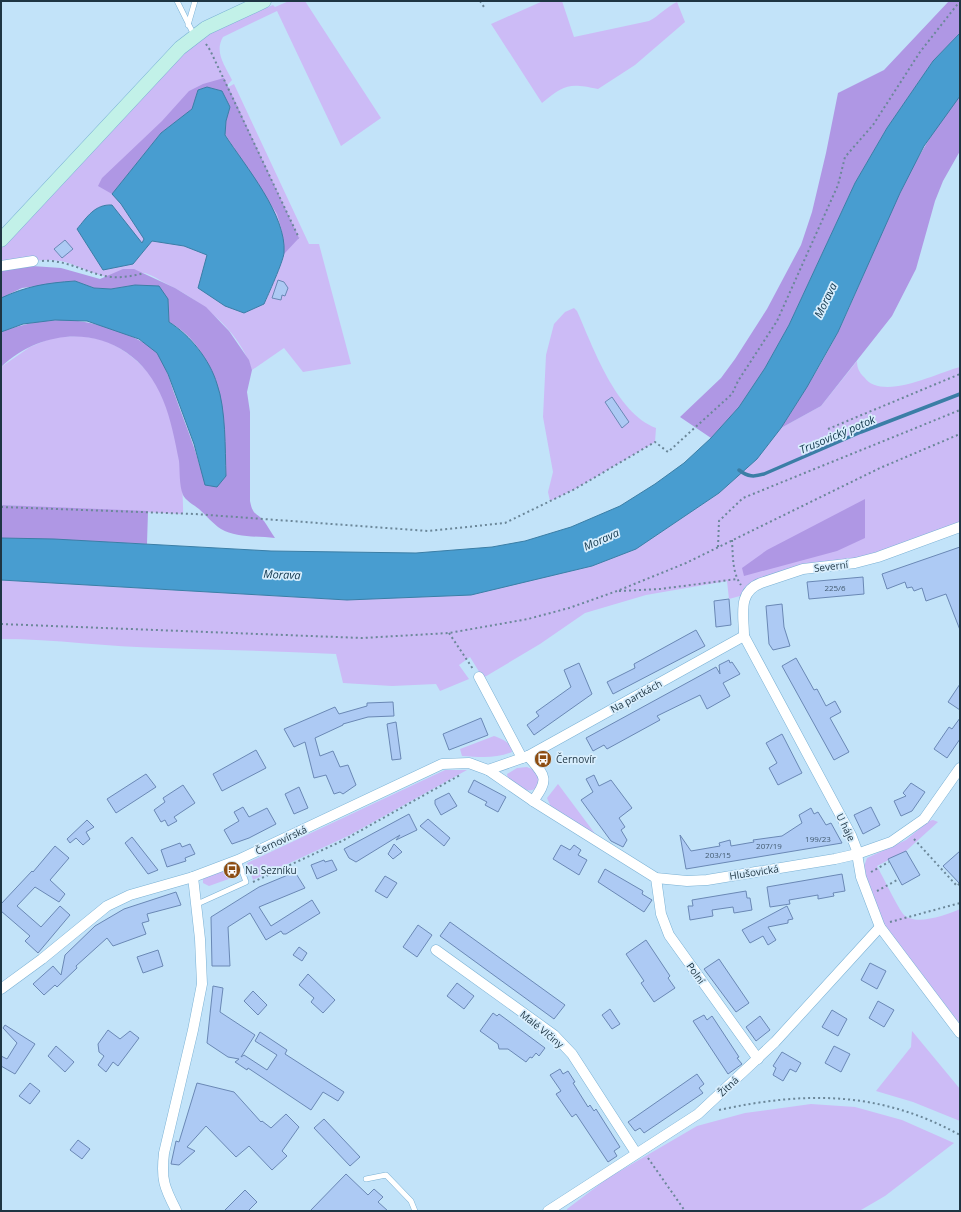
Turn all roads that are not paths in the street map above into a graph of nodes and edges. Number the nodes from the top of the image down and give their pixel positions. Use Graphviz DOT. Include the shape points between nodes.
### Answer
graph roads {
  1 [pos="177,1"];
  2 [pos="195,1"];
  3 [pos="264,1"];
  4 [pos="191,31"];
  5 [pos="1,240"];
  6 [pos="33,261"];
  7 [pos="1,266"];
  8 [pos="960,527"];
  9 [pos="744,636"];
  10 [pos="479,677"];
  11 [pos="525,757"];
  12 [pos="960,768"];
  13 [pos="488,770"];
  14 [pos="533,801"];
  15 [pos="857,854"];
  16 [pos="238,860"];
  17 [pos="193,877"];
  18 [pos="656,878"];
  19 [pos="195,905"];
  20 [pos="880,927"];
  21 [pos="436,950"];
  22 [pos="1,989"];
  23 [pos="960,1033"];
  24 [pos="758,1059"];
  25 [pos="639,1151"];
  26 [pos="366,1179"];
  27 [pos="176,1211"];
  28 [pos="415,1211"];
  29 [pos="548,1211"];
  1 -- 4 [label="lane"];
  2 -- 4 [label="lane"];
  3 -- 4 [label="main road"];
  4 -- 5 [label="main road" via="180,48"];
  6 -- 7 [label="street"];
  8 -- 9 [label="street, Severní" via="878,557 803,569 754,585 746,593"];
  9 -- 11 [label="street, Na partkách"];
  9 -- 15 [label="street, U háje" via="847,826"];
  10 -- 11 [label="street"];
  11 -- 13 [label="street, Na partkách"];
  11 -- 14 [label="street" via="544,775 543,787"];
  12 -- 15 [label="street, Hlušovická" via="932,810 920,823 891,842"];
  13 -- 14 [label="street, Hlušovická"];
  13 -- 16 [label="street, Černovírská" via="468,763 442,764"];
  14 -- 18 [label="street, Hlušovická"];
  15 -- 18 [label="street, Hlušovická" via="835,860 707,880"];
  15 -- 20 [label="street, U háje" via="861,877"];
  16 -- 17 [label="street, Černovírská"];
  16 -- 19 [label="lane" via="246,882"];
  17 -- 19 [label="street"];
  17 -- 22 [label="street, Černovírská" via="130,895 107,906"];
  18 -- 24 [label="street, Polní" via="661,914 669,936"];
  19 -- 27 [label="street" via="202,984 162,1171 164,1189"];
  20 -- 23 [label="street, U háje"];
  20 -- 24 [label="street, Žitná"];
  21 -- 25 [label="street, Malé Vlčiny" via="554,1035 572,1054"];
  24 -- 25 [label="street, Žitná" via="698,1114"];
  25 -- 29 [label="street, Žitná"];
  26 -- 28 [label="lane" via="386,1175 411,1201"];
}
